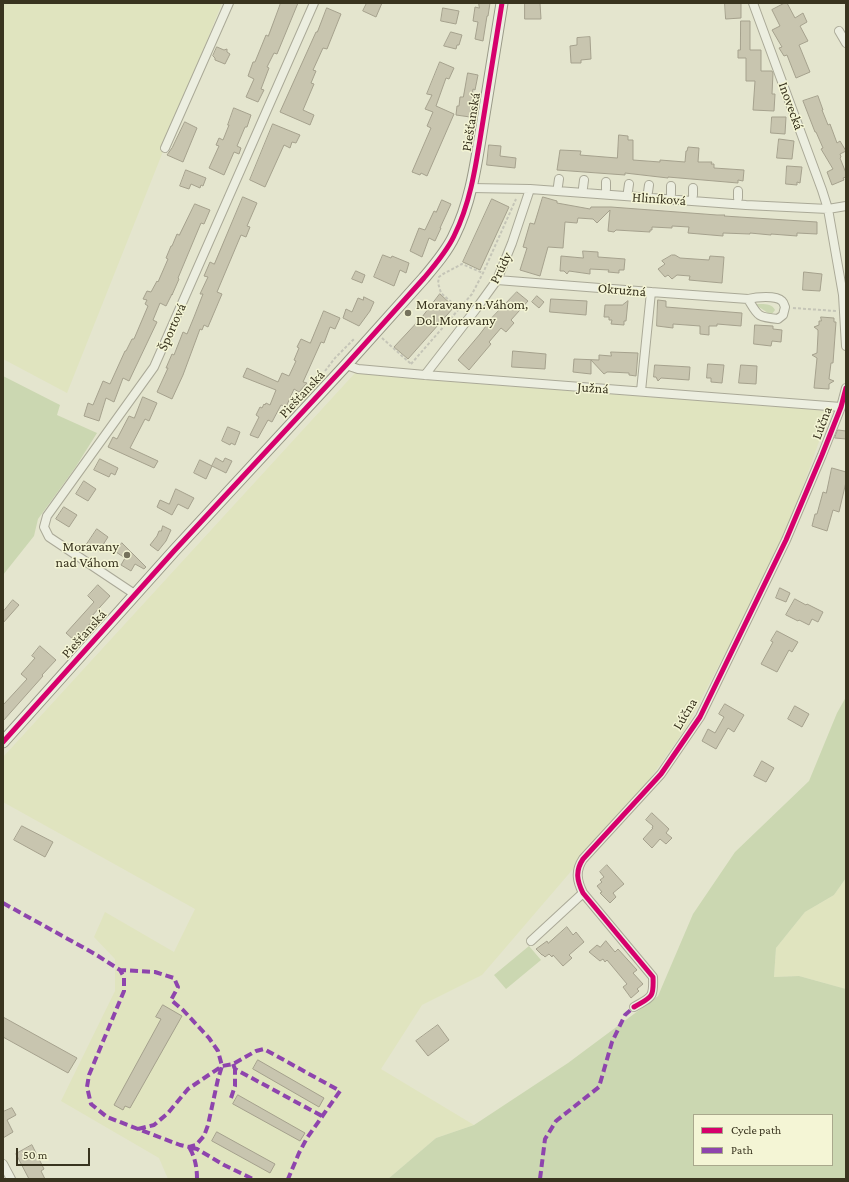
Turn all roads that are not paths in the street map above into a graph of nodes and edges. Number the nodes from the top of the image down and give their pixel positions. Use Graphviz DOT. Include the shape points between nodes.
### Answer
graph roads {
  1 [pos="230,3"];
  2 [pos="314,3"];
  3 [pos="502,3"];
  4 [pos="753,3"];
  5 [pos="840,30"];
  6 [pos="846,43"];
  7 [pos="165,148"];
  8 [pos="471,188"];
  9 [pos="530,189"];
  10 [pos="846,206"];
  11 [pos="828,209"];
  12 [pos="497,280"];
  13 [pos="651,292"];
  14 [pos="748,299"];
  15 [pos="846,346"];
  16 [pos="346,365"];
  17 [pos="425,375"];
  18 [pos="846,388"];
  19 [pos="641,391"];
  20 [pos="841,407"];
  21 [pos="136,595"];
  22 [pos="3,742"];
  23 [pos="583,893"];
  24 [pos="531,941"];
  25 [pos="634,1008"];
  26 [pos="3,1164"];
  27 [pos="11,1179"];
  1 -- 7 [label="street"];
  2 -- 21 [label="street, Športová" via="154,367 46,516 44,527 49,537"];
  3 -- 8 [label="main road, Piešťanská"];
  4 -- 11 [label="street, Inovecká"];
  5 -- 6 [label="street"];
  8 -- 9 [label="street, Hliníková"];
  8 -- 16 [label="main road, Piešťanská" via="454,237 434,266"];
  9 -- 11 [label="street, Hliníková"];
  9 -- 12 [label="street, Prúdy"];
  10 -- 11 [label="street, Hliníková"];
  11 -- 15 [label="street" via="843,295"];
  12 -- 13 [label="street, Okružná"];
  12 -- 17 [label="street, Prúdy"];
  13 -- 14 [label="street, Okružná"];
  13 -- 19 [label="street"];
  14 -- 14 [label="street, Okružná" via="757,314 764,318 778,319 783,315 785,307 777,298"];
  16 -- 17 [label="street, Južná" via="358,369"];
  16 -- 21 [label="main road, Piešťanská"];
  17 -- 19 [label="street, Južná"];
  18 -- 20 [label="street, Lúčna"];
  19 -- 20 [label="street, Južná"];
  20 -- 23 [label="street, Lúčna" via="786,540 700,717 661,774 579,865 578,882"];
  21 -- 22 [label="main road, Piešťanská"];
  23 -- 24 [label="street"];
  23 -- 25 [label="street, Lúčna" via="653,977 651,996"];
  26 -- 27 [label="street"];
}
